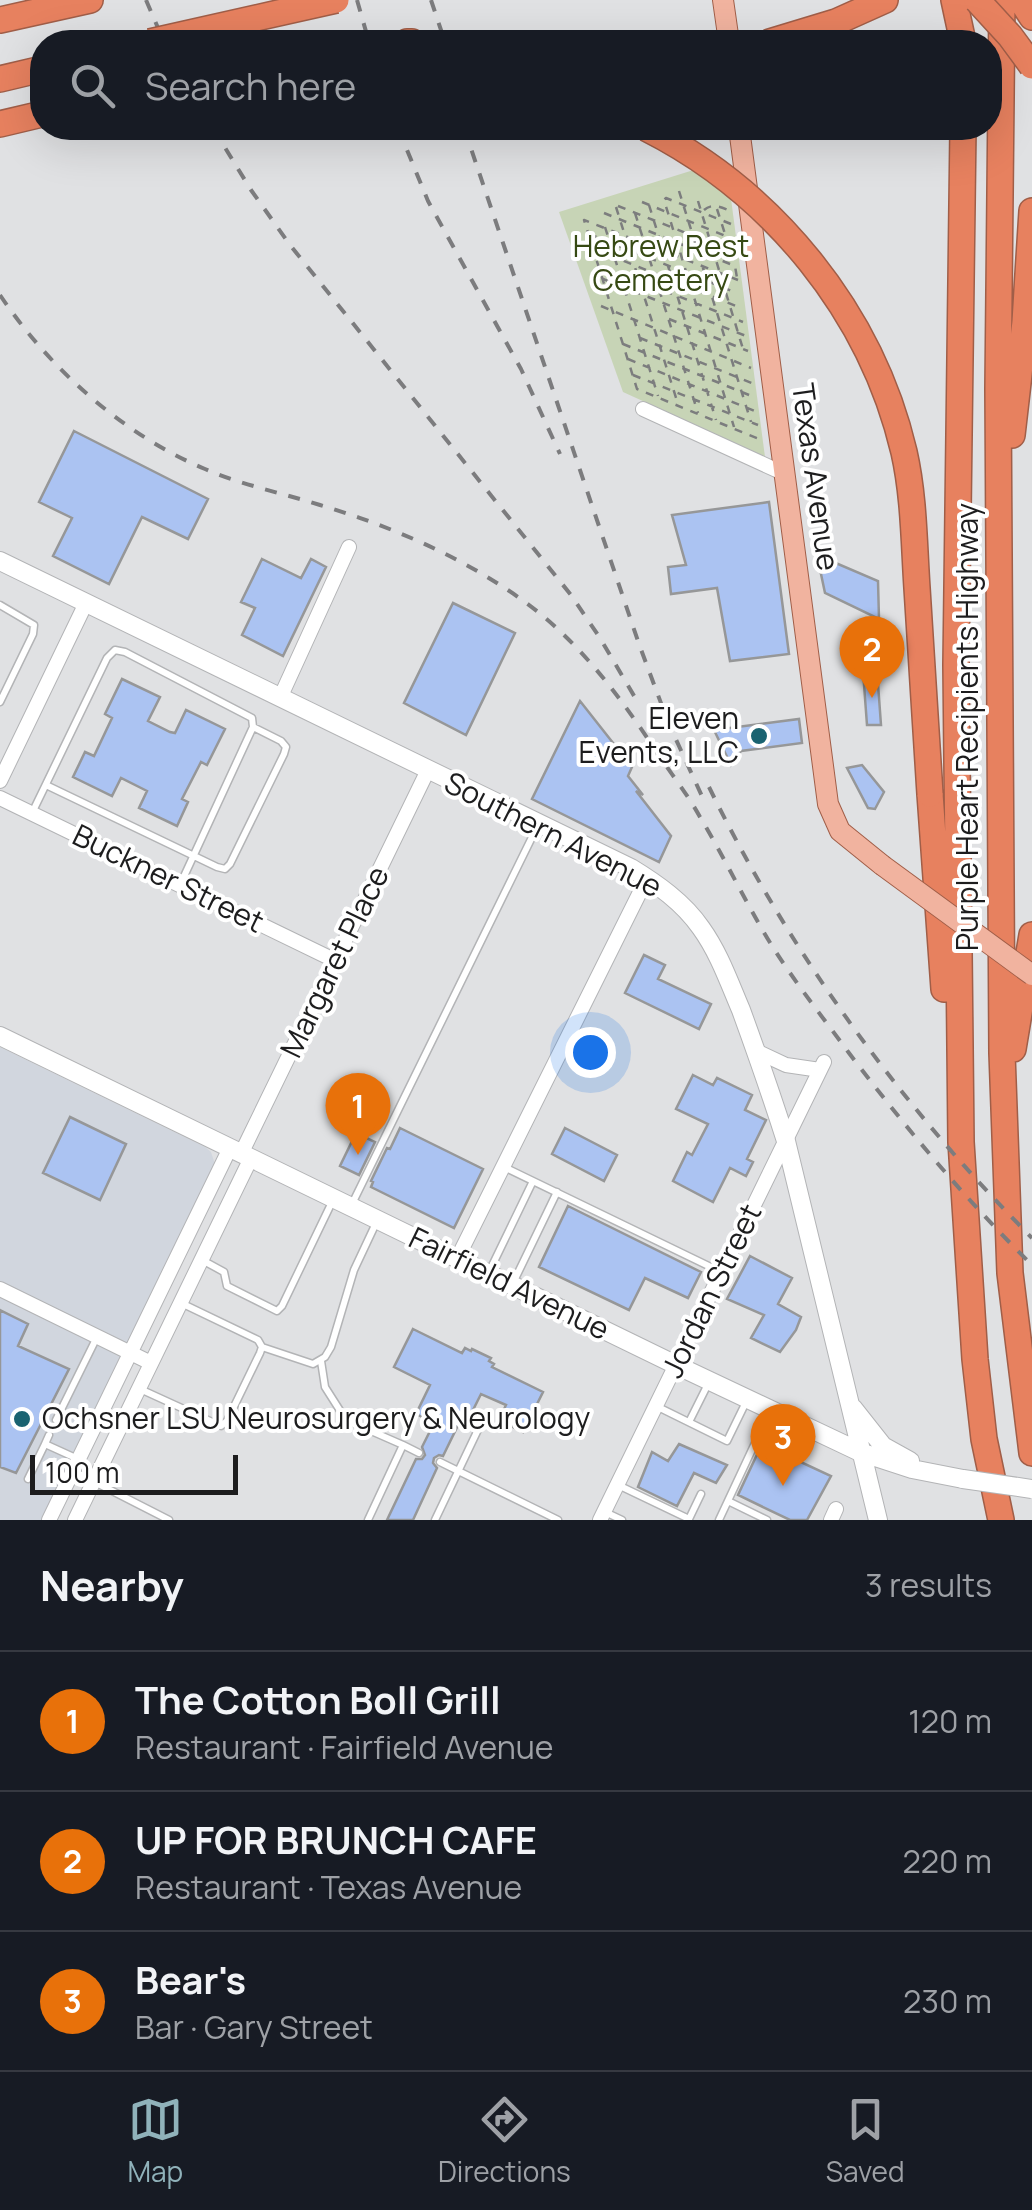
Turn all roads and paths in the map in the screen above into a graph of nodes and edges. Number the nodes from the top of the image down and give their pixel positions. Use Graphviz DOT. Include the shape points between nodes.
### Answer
graph roads {
  1 [pos="90,0"];
  2 [pos="336,0"];
  3 [pos="723,0"];
  4 [pos="885,0"];
  5 [pos="954,0"];
  6 [pos="964,0"];
  7 [pos="977,0"];
  8 [pos="1002,0"];
  9 [pos="1021,0"];
  10 [pos="1032,17"];
  11 [pos="0,20"];
  12 [pos="203,30"];
  13 [pos="727,30"];
  14 [pos="810,30"];
  15 [pos="961,30"];
  16 [pos="964,30"];
  17 [pos="1002,30"];
  18 [pos="1032,66"];
  19 [pos="30,71"];
  20 [pos="0,79"];
  21 [pos="30,117"];
  22 [pos="0,124"];
  23 [pos="30,129"];
  24 [pos="0,134"];
  25 [pos="671,140"];
  26 [pos="742,140"];
  27 [pos="963,140"];
  28 [pos="1001,140"];
  29 [pos="679,190"];
  30 [pos="698,201"];
  31 [pos="642,202"];
  32 [pos="649,205"];
  33 [pos="684,205"];
  34 [pos="716,206"];
  35 [pos="1032,211"];
  36 [pos="635,212"];
  37 [pos="701,212"];
  38 [pos="604,213"];
  39 [pos="668,213"];
  40 [pos="734,213"];
  41 [pos="620,220"];
  42 [pos="654,220"];
  43 [pos="721,220"];
  44 [pos="688,221"];
  45 [pos="731,224"];
  46 [pos="605,227"];
  47 [pos="640,228"];
  48 [pos="673,228"];
  49 [pos="706,228"];
  50 [pos="588,233"];
  51 [pos="625,235"];
  52 [pos="659,235"];
  53 [pos="693,236"];
  54 [pos="726,236"];
  55 [pos="733,239"];
  56 [pos="610,242"];
  57 [pos="644,243"];
  58 [pos="678,243"];
  59 [pos="712,243"];
  60 [pos="593,249"];
  61 [pos="630,250"];
  62 [pos="663,250"];
  63 [pos="698,251"];
  64 [pos="734,252"];
  65 [pos="614,258"];
  66 [pos="649,258"];
  67 [pos="682,258"];
  68 [pos="716,258"];
  69 [pos="634,266"];
  70 [pos="668,266"];
  71 [pos="702,266"];
  72 [pos="618,272"];
  73 [pos="654,273"];
  74 [pos="687,273"];
  75 [pos="721,273"];
  76 [pos="602,278"];
  77 [pos="639,280"];
  78 [pos="673,281"];
  79 [pos="707,281"];
  80 [pos="623,287"];
  81 [pos="658,288"];
  82 [pos="692,288"];
  83 [pos="726,288"];
  84 [pos="737,293"];
  85 [pos="644,295"];
  86 [pos="678,296"];
  87 [pos="712,296"];
  88 [pos="663,303"];
  89 [pos="696,304"];
  90 [pos="730,304"];
  91 [pos="601,306"];
  92 [pos="741,308"];
  93 [pos="612,311"];
  94 [pos="682,311"];
  95 [pos="716,312"];
  96 [pos="668,318"];
  97 [pos="702,318"];
  98 [pos="734,318"];
  99 [pos="633,320"];
  100 [pos="743,322"];
  101 [pos="687,326"];
  102 [pos="721,326"];
  103 [pos="654,328"];
  104 [pos="738,333"];
  105 [pos="706,334"];
  106 [pos="673,336"];
  107 [pos="746,336"];
  108 [pos="639,338"];
  109 [pos="726,342"];
  110 [pos="622,343"];
  111 [pos="692,344"];
  112 [pos="660,346"];
  113 [pos="644,352"];
  114 [pos="711,352"];
  115 [pos="679,354"];
  116 [pos="627,359"];
  117 [pos="664,360"];
  118 [pos="731,360"];
  119 [pos="698,362"];
  120 [pos="648,368"];
  121 [pos="684,368"];
  122 [pos="717,369"];
  123 [pos="757,371"];
  124 [pos="632,374"];
  125 [pos="669,376"];
  126 [pos="703,376"];
  127 [pos="736,377"];
  128 [pos="653,383"];
  129 [pos="689,384"];
  130 [pos="722,384"];
  131 [pos="754,384"];
  132 [pos="674,391"];
  133 [pos="708,392"];
  134 [pos="741,392"];
  135 [pos="754,397"];
  136 [pos="658,398"];
  137 [pos="694,399"];
  138 [pos="726,399"];
  139 [pos="678,406"];
  140 [pos="712,407"];
  141 [pos="746,407"];
  142 [pos="643,409"];
  143 [pos="757,412"];
  144 [pos="698,414"];
  145 [pos="730,414"];
  146 [pos="717,422"];
  147 [pos="750,422"];
  148 [pos="758,425"];
  149 [pos="734,429"];
  150 [pos="758,439"];
  151 [pos="785,474"];
  152 [pos="1000,530"];
  153 [pos="349,547"];
  154 [pos="0,561"];
  155 [pos="86,603"];
  156 [pos="0,605"];
  157 [pos="280,698"];
  158 [pos="0,702"];
  159 [pos="253,727"];
  160 [pos="428,770"];
  161 [pos="0,781"];
  162 [pos="46,785"];
  163 [pos="0,798"];
  164 [pos="32,814"];
  165 [pos="538,824"];
  166 [pos="193,856"];
  167 [pos="647,878"];
  168 [pos="180,886"];
  169 [pos="1032,935"];
  170 [pos="336,961"];
  171 [pos="1032,975"];
  172 [pos="0,1036"];
  173 [pos="756,1051"];
  174 [pos="1003,1114"];
  175 [pos="786,1141"];
  176 [pos="961,1142"];
  177 [pos="241,1154"];
  178 [pos="503,1166"];
  179 [pos="532,1180"];
  180 [pos="557,1192"];
  181 [pos="342,1203"];
  182 [pos="377,1220"];
  183 [pos="458,1259"];
  184 [pos="202,1260"];
  185 [pos="721,1272"];
  186 [pos="488,1274"];
  187 [pos="512,1285"];
  188 [pos="0,1289"];
  189 [pos="180,1303"];
  190 [pos="97,1337"];
  191 [pos="262,1347"];
  192 [pos="131,1353"];
  193 [pos="320,1361"];
  194 [pos="152,1363"];
  195 [pos="676,1364"];
  196 [pos="709,1381"];
  197 [pos="139,1389"];
  198 [pos="748,1398"];
  199 [pos="848,1402"];
  200 [pos="656,1406"];
  201 [pos="771,1410"];
  202 [pos="485,1415"];
  203 [pos="56,1420"];
  204 [pos="689,1422"];
  205 [pos="49,1435"];
  206 [pos="45,1444"];
  207 [pos="403,1446"];
  208 [pos="860,1452"];
  209 [pos="1032,1452"];
  210 [pos="419,1453"];
  211 [pos="440,1462"];
  212 [pos="76,1466"];
  213 [pos="458,1471"];
  214 [pos="942,1475"];
  215 [pos="28,1479"];
  216 [pos="93,1482"];
  217 [pos="617,1484"];
  218 [pos="1032,1489"];
  219 [pos="701,1494"];
  220 [pos="728,1501"];
  221 [pos="602,1516"];
  222 [pos="50,1520"];
  223 [pos="75,1520"];
  224 [pos="168,1520"];
  225 [pos="368,1520"];
  226 [pos="435,1520"];
  227 [pos="558,1520"];
  228 [pos="622,1520"];
  229 [pos="719,1520"];
  230 [pos="767,1520"];
  231 [pos="878,1520"];
  232 [pos="1001,1520"];
  1 -- 11 [label="highway"];
  2 -- 12 [label="highway, bridge"];
  3 -- 13 [label="main road"];
  4 -- 14 [label="highway"];
  5 -- 15 [label="highway"];
  6 -- 16 [label="highway"];
  7 -- 18 [label="highway, bridge"];
  8 -- 17 [label="highway, Purple Heart Recipients Highway"];
  9 -- 10 [label="highway"];
  19 -- 20 [label="highway"];
  21 -- 22 [label="highway"];
  23 -- 24 [label="highway"];
  25 -- 176 [label="highway, bridge" via="752,199 798,245 834,293 896,420 910,484 942,969"];
  26 -- 151 [label="main road, Texas Avenue"];
  27 -- 176 [label="highway, Purple Heart Recipients Highway" via="956,665"];
  28 -- 152 [label="highway, Purple Heart Recipients Highway"];
  29 -- 33 [label="path"];
  30 -- 37 [label="path"];
  31 -- 32 [label="path"];
  32 -- 39 [label="path"];
  32 -- 42 [label="path"];
  33 -- 37 [label="path"];
  33 -- 39 [label="path" via="666,198"];
  33 -- 44 [label="path"];
  34 -- 37 [label="path"];
  34 -- 40 [label="path"];
  34 -- 43 [label="path"];
  35 -- 152 [label="highway" via="1026,322"];
  36 -- 41 [label="path" via="616,207"];
  36 -- 42 [label="path"];
  36 -- 47 [label="path"];
  37 -- 43 [label="path"];
  37 -- 49 [label="path"];
  38 -- 41 [label="path"];
  39 -- 44 [label="path"];
  39 -- 48 [label="path"];
  41 -- 47 [label="path"];
  41 -- 51 [label="path"];
  42 -- 48 [label="path"];
  42 -- 52 [label="path"];
  43 -- 45 [label="path"];
  43 -- 54 [label="path"];
  44 -- 49 [label="path"];
  44 -- 53 [label="path"];
  46 -- 50 [label="path" via="586,220"];
  46 -- 51 [label="path"];
  46 -- 56 [label="path"];
  47 -- 52 [label="path"];
  47 -- 57 [label="path"];
  48 -- 53 [label="path"];
  48 -- 58 [label="path"];
  49 -- 54 [label="path"];
  49 -- 59 [label="path"];
  50 -- 56 [label="path"];
  50 -- 60 [label="path"];
  51 -- 57 [label="path"];
  51 -- 61 [label="path"];
  52 -- 58 [label="path"];
  52 -- 62 [label="path"];
  53 -- 59 [label="path"];
  53 -- 63 [label="path"];
  54 -- 55 [label="path"];
  56 -- 61 [label="path"];
  56 -- 65 [label="path"];
  57 -- 62 [label="path"];
  57 -- 66 [label="path"];
  58 -- 63 [label="path"];
  58 -- 67 [label="path"];
  59 -- 64 [label="path"];
  59 -- 68 [label="path"];
  60 -- 65 [label="path"];
  60 -- 76 [label="path"];
  61 -- 66 [label="path"];
  61 -- 69 [label="path"];
  62 -- 67 [label="path"];
  62 -- 70 [label="path"];
  63 -- 68 [label="path"];
  63 -- 71 [label="path"];
  65 -- 69 [label="path"];
  65 -- 72 [label="path"];
  66 -- 70 [label="path"];
  66 -- 73 [label="path"];
  67 -- 71 [label="path"];
  67 -- 74 [label="path"];
  68 -- 75 [label="path"];
  68 -- 75 [label="path" via="735,266 738,280"];
  69 -- 73 [label="path"];
  69 -- 77 [label="path"];
  70 -- 74 [label="path"];
  70 -- 78 [label="path"];
  71 -- 75 [label="path"];
  71 -- 79 [label="path"];
  72 -- 77 [label="path"];
  72 -- 80 [label="path"];
  73 -- 78 [label="path"];
  73 -- 81 [label="path"];
  74 -- 79 [label="path"];
  74 -- 82 [label="path"];
  75 -- 83 [label="path"];
  76 -- 80 [label="path"];
  76 -- 93 [label="path"];
  77 -- 81 [label="path"];
  77 -- 85 [label="path"];
  78 -- 82 [label="path"];
  78 -- 86 [label="path"];
  79 -- 83 [label="path"];
  79 -- 87 [label="path"];
  80 -- 85 [label="path"];
  80 -- 99 [label="path"];
  81 -- 86 [label="path"];
  81 -- 88 [label="path"];
  82 -- 87 [label="path"];
  82 -- 89 [label="path"];
  83 -- 84 [label="path"];
  83 -- 90 [label="path"];
  85 -- 88 [label="path"];
  85 -- 103 [label="path"];
  86 -- 89 [label="path"];
  86 -- 94 [label="path"];
  87 -- 90 [label="path"];
  87 -- 95 [label="path"];
  88 -- 94 [label="path"];
  88 -- 96 [label="path"];
  89 -- 95 [label="path"];
  89 -- 97 [label="path"];
  90 -- 92 [label="path"];
  90 -- 98 [label="path"];
  91 -- 93 [label="path"];
  93 -- 99 [label="path"];
  93 -- 110 [label="path"];
  94 -- 97 [label="path"];
  94 -- 101 [label="path"];
  95 -- 98 [label="path"];
  95 -- 102 [label="path"];
  96 -- 101 [label="path"];
  96 -- 106 [label="path"];
  97 -- 102 [label="path"];
  97 -- 105 [label="path"];
  98 -- 100 [label="path"];
  98 -- 104 [label="path"];
  99 -- 103 [label="path"];
  99 -- 108 [label="path"];
  101 -- 105 [label="path"];
  101 -- 111 [label="path"];
  102 -- 104 [label="path"];
  102 -- 109 [label="path"];
  103 -- 106 [label="path"];
  103 -- 112 [label="path"];
  104 -- 107 [label="path"];
  104 -- 109 [label="path" via="746,350"];
  105 -- 109 [label="path"];
  105 -- 114 [label="path"];
  106 -- 111 [label="path"];
  106 -- 115 [label="path"];
  108 -- 112 [label="path"];
  108 -- 113 [label="path"];
  109 -- 118 [label="path"];
  110 -- 113 [label="path"];
  110 -- 116 [label="path"];
  111 -- 114 [label="path"];
  111 -- 119 [label="path"];
  112 -- 115 [label="path"];
  112 -- 117 [label="path"];
  113 -- 117 [label="path"];
  113 -- 120 [label="path"];
  114 -- 118 [label="path"];
  114 -- 122 [label="path"];
  115 -- 119 [label="path"];
  115 -- 121 [label="path"];
  116 -- 120 [label="path"];
  116 -- 124 [label="path"];
  117 -- 121 [label="path"];
  117 -- 125 [label="path"];
  118 -- 123 [label="path"];
  118 -- 127 [label="path"];
  119 -- 122 [label="path"];
  119 -- 126 [label="path"];
  120 -- 125 [label="path"];
  120 -- 128 [label="path"];
  121 -- 126 [label="path"];
  121 -- 129 [label="path"];
  122 -- 127 [label="path"];
  122 -- 130 [label="path"];
  124 -- 128 [label="path"];
  124 -- 136 [label="path" via="637,389"];
  125 -- 129 [label="path"];
  125 -- 132 [label="path"];
  126 -- 130 [label="path"];
  126 -- 133 [label="path"];
  127 -- 131 [label="path"];
  127 -- 134 [label="path"];
  128 -- 132 [label="path"];
  128 -- 136 [label="path"];
  129 -- 133 [label="path"];
  129 -- 137 [label="path"];
  130 -- 134 [label="path"];
  130 -- 138 [label="path"];
  132 -- 137 [label="path"];
  132 -- 139 [label="path"];
  133 -- 138 [label="path"];
  133 -- 140 [label="path"];
  134 -- 135 [label="path"];
  134 -- 141 [label="path"];
  136 -- 139 [label="path"];
  137 -- 140 [label="path"];
  137 -- 144 [label="path"];
  138 -- 141 [label="path"];
  138 -- 145 [label="path"];
  139 -- 144 [label="path"];
  140 -- 145 [label="path"];
  140 -- 146 [label="path"];
  141 -- 143 [label="path"];
  141 -- 147 [label="path"];
  142 -- 151 [label="street"];
  144 -- 146 [label="path"];
  145 -- 147 [label="path"];
  145 -- 149 [label="path"];
  146 -- 149 [label="path"];
  147 -- 148 [label="path"];
  149 -- 150 [label="path"];
  151 -- 171 [label="main road, Texas Avenue, bridge" via="828,804 840,832"];
  152 -- 174 [label="highway, Purple Heart Recipients Highway"];
  153 -- 157 [label="street"];
  154 -- 155 [label="street, Southern Avenue"];
  155 -- 157 [label="street, Southern Avenue"];
  155 -- 161 [label="street"];
  156 -- 158 [label="lane" via="34,625"];
  157 -- 160 [label="street, Southern Avenue"];
  159 -- 162 [label="lane" via="244,712 115,650"];
  159 -- 166 [label="lane"];
  159 -- 166 [label="lane" via="281,742 284,754 230,864 225,869"];
  160 -- 165 [label="street, Southern Avenue"];
  160 -- 170 [label="street, Margaret Place"];
  162 -- 164 [label="lane"];
  162 -- 166 [label="lane"];
  163 -- 164 [label="street, Buckner Street"];
  164 -- 168 [label="street, Buckner Street"];
  165 -- 167 [label="street, Southern Avenue"];
  165 -- 181 [label="lane"];
  166 -- 168 [label="lane"];
  167 -- 173 [label="street, Southern Avenue" via="688,912 715,950"];
  167 -- 178 [label="street"];
  168 -- 170 [label="street, Buckner Street"];
  169 -- 174 [label="highway"];
  170 -- 177 [label="street, Margaret Place"];
  172 -- 177 [label="street, Fairfield Avenue"];
  173 -- 175 [label="street, Southern Avenue"];
  173 -- 175 [label="street, Jordan Street" via="786,1065 822,1066"];
  174 -- 209 [label="highway, Purple Heart Recipients Highway" via="1010,1273"];
  175 -- 185 [label="street, Jordan Street"];
  175 -- 199 [label="street, Southern Avenue"];
  176 -- 232 [label="highway, Purple Heart Recipients Highway" via="975,1359"];
  177 -- 181 [label="street, Fairfield Avenue"];
  177 -- 184 [label="street, Margaret Place"];
  177 -- 192 [label="street, Margaret Place"];
  178 -- 179 [label="lane"];
  178 -- 183 [label="street"];
  179 -- 180 [label="lane"];
  179 -- 186 [label="lane"];
  180 -- 185 [label="lane"];
  180 -- 187 [label="lane"];
  181 -- 182 [label="street, Fairfield Avenue"];
  181 -- 184 [label="lane" via="277,1310 227,1286 224,1272"];
  182 -- 183 [label="street, Fairfield Avenue"];
  182 -- 193 [label="lane"];
  183 -- 186 [label="street, Fairfield Avenue"];
  184 -- 189 [label="street, Margaret Place"];
  185 -- 195 [label="street, Jordan Street"];
  186 -- 187 [label="street, Fairfield Avenue"];
  187 -- 195 [label="street, Fairfield Avenue"];
  188 -- 190 [label="street"];
  189 -- 191 [label="lane"];
  189 -- 194 [label="street, Margaret Place"];
  190 -- 192 [label="street"];
  190 -- 203 [label="lane"];
  191 -- 193 [label="lane" via="302,1362"];
  191 -- 197 [label="lane" via="221,1426"];
  192 -- 194 [label="street"];
  192 -- 212 [label="street, Margaret Place"];
  193 -- 207 [label="lane" via="325,1388 346,1420"];
  194 -- 197 [label="street, Margaret Place"];
  195 -- 196 [label="street, Fairfield Avenue"];
  195 -- 200 [label="street, Jordan Street"];
  196 -- 198 [label="street, Fairfield Avenue"];
  196 -- 204 [label="lane"];
  197 -- 216 [label="street, Margaret Place"];
  198 -- 201 [label="street, Fairfield Avenue"];
  198 -- 204 [label="lane" via="727,1441"];
  199 -- 208 [label="street, Southern Avenue"];
  199 -- 214 [label="street" via="883,1446"];
  200 -- 204 [label="lane"];
  200 -- 217 [label="street, Jordan Street"];
  201 -- 208 [label="street, Fairfield Avenue"];
  201 -- 220 [label="lane"];
  202 -- 213 [label="lane"];
  205 -- 206 [label="lane"];
  206 -- 212 [label="lane"];
  206 -- 215 [label="lane"];
  207 -- 210 [label="lane"];
  207 -- 225 [label="lane"];
  208 -- 214 [label="street, Fairfield Avenue"];
  208 -- 231 [label="street, Southern Avenue"];
  211 -- 213 [label="lane"];
  212 -- 216 [label="lane"];
  212 -- 222 [label="street, Margaret Place"];
  213 -- 226 [label="lane"];
  213 -- 227 [label="lane"];
  214 -- 218 [label="street, Fairfield Avenue, bridge"];
  216 -- 223 [label="street, Margaret Place"];
  216 -- 224 [label="lane"];
  217 -- 219 [label="lane" via="689,1519"];
  217 -- 221 [label="street, Jordan Street"];
  220 -- 229 [label="lane"];
  220 -- 230 [label="lane"];
  221 -- 228 [label="lane"];
}
